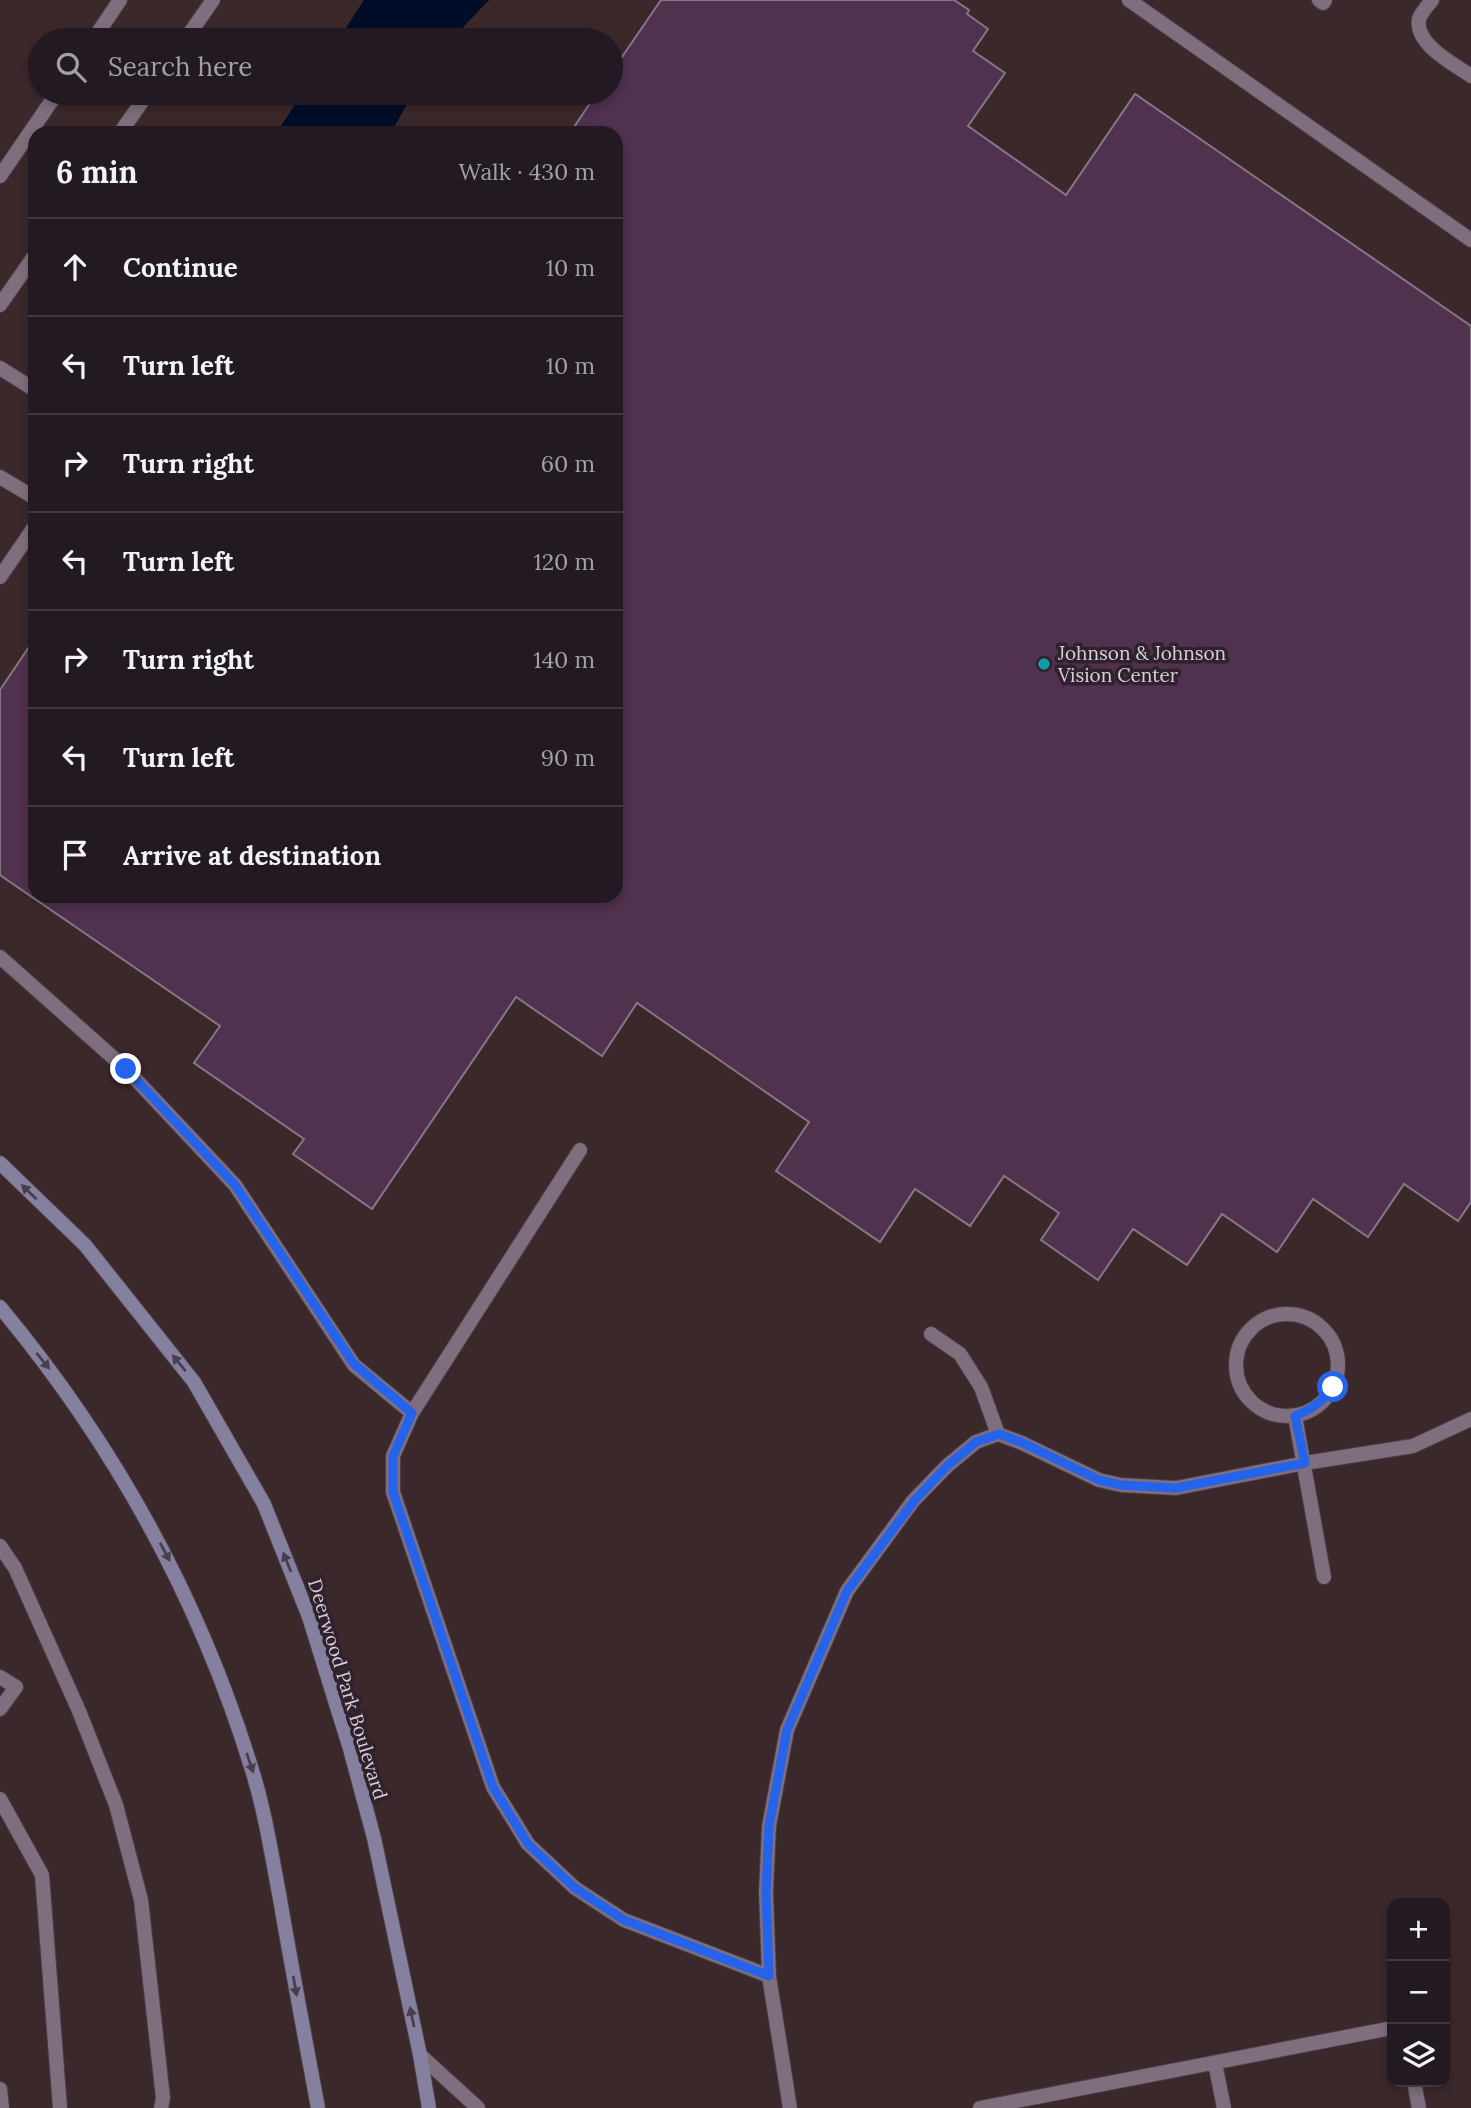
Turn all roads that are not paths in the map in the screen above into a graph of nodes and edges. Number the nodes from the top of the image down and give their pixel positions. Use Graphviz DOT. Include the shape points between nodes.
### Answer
graph roads {
  1 [pos="120,0"];
  2 [pos="213,0"];
  3 [pos="1129,0"];
  4 [pos="1320,0"];
  5 [pos="1325,0"];
  6 [pos="1432,0"];
  7 [pos="101,28"];
  8 [pos="193,28"];
  9 [pos="1471,76"];
  10 [pos="49,105"];
  11 [pos="140,105"];
  12 [pos="34,126"];
  13 [pos="125,126"];
  14 [pos="28,135"];
  15 [pos="0,176"];
  16 [pos="1471,240"];
  17 [pos="28,265"];
  18 [pos="0,305"];
  19 [pos="0,368"];
  20 [pos="28,386"];
  21 [pos="0,477"];
  22 [pos="28,494"];
  23 [pos="28,536"];
  24 [pos="0,577"];
  25 [pos="0,957"];
  26 [pos="580,1150"];
  27 [pos="0,1163"];
  28 [pos="0,1307"];
  29 [pos="931,1335"];
  30 [pos="412,1413"];
  31 [pos="1295,1416"];
  32 [pos="1471,1419"];
  33 [pos="999,1434"];
  34 [pos="1305,1463"];
  35 [pos="0,1546"];
  36 [pos="1324,1577"];
  37 [pos="0,1677"];
  38 [pos="0,1709"];
  39 [pos="0,1799"];
  40 [pos="769,1976"];
  41 [pos="1387,2029"];
  42 [pos="420,2055"];
  43 [pos="1215,2063"];
  44 [pos="1415,2087"];
  45 [pos="0,2089"];
  46 [pos="2,2108"];
  47 [pos="60,2108"];
  48 [pos="161,2108"];
  49 [pos="318,2108"];
  50 [pos="429,2108"];
  51 [pos="478,2108"];
  52 [pos="790,2108"];
  53 [pos="980,2108"];
  54 [pos="1224,2108"];
  55 [pos="1419,2108"];
  1 -- 7 [label="street"];
  2 -- 8 [label="street"];
  3 -- 16 [label="street"];
  4 -- 5 [label="street"];
  6 -- 9 [label="street" via="1419,19 1420,33 1426,44"];
  10 -- 12 [label="street"];
  11 -- 13 [label="street"];
  14 -- 15 [label="street"];
  17 -- 18 [label="street"];
  19 -- 20 [label="street"];
  21 -- 22 [label="street"];
  23 -- 24 [label="street"];
  25 -- 30 [label="street" via="126,1069 235,1185 354,1364"];
  26 -- 30 [label="street"];
  42 -- 27 [label="main road, Deerwood Park Boulevard, one-way" via="374,1838 350,1749 309,1618 264,1504 194,1382 85,1245"];
  28 -- 49 [label="main road, one-way" via="101,1443 167,1555 214,1662 253,1772"];
  29 -- 33 [label="street" via="960,1354 981,1387"];
  30 -- 40 [label="street" via="393,1456 393,1492 493,1787 528,1844 575,1888 624,1920"];
  31 -- 31 [label="street" via="1328,1394 1338,1371 1337,1355 1332,1340 1308,1318 1276,1314 1247,1332 1237,1356 1238,1382 1261,1409"];
  31 -- 34 [label="street"];
  32 -- 34 [label="street" via="1413,1446"];
  33 -- 34 [label="street" via="1099,1480 1121,1485 1176,1488"];
  33 -- 40 [label="street" via="976,1442 914,1501 847,1591 806,1685 787,1730 769,1826"];
  34 -- 36 [label="street"];
  35 -- 48 [label="street" via="15,1568 116,1805 141,1900"];
  37 -- 38 [label="street" via="16,1687"];
  39 -- 47 [label="street" via="42,1875"];
  40 -- 52 [label="street"];
  41 -- 43 [label="street"];
  42 -- 50 [label="main road, Deerwood Park Boulevard"];
  42 -- 51 [label="street"];
  43 -- 53 [label="street"];
  43 -- 54 [label="street"];
  44 -- 55 [label="street"];
  45 -- 46 [label="street"];
}
